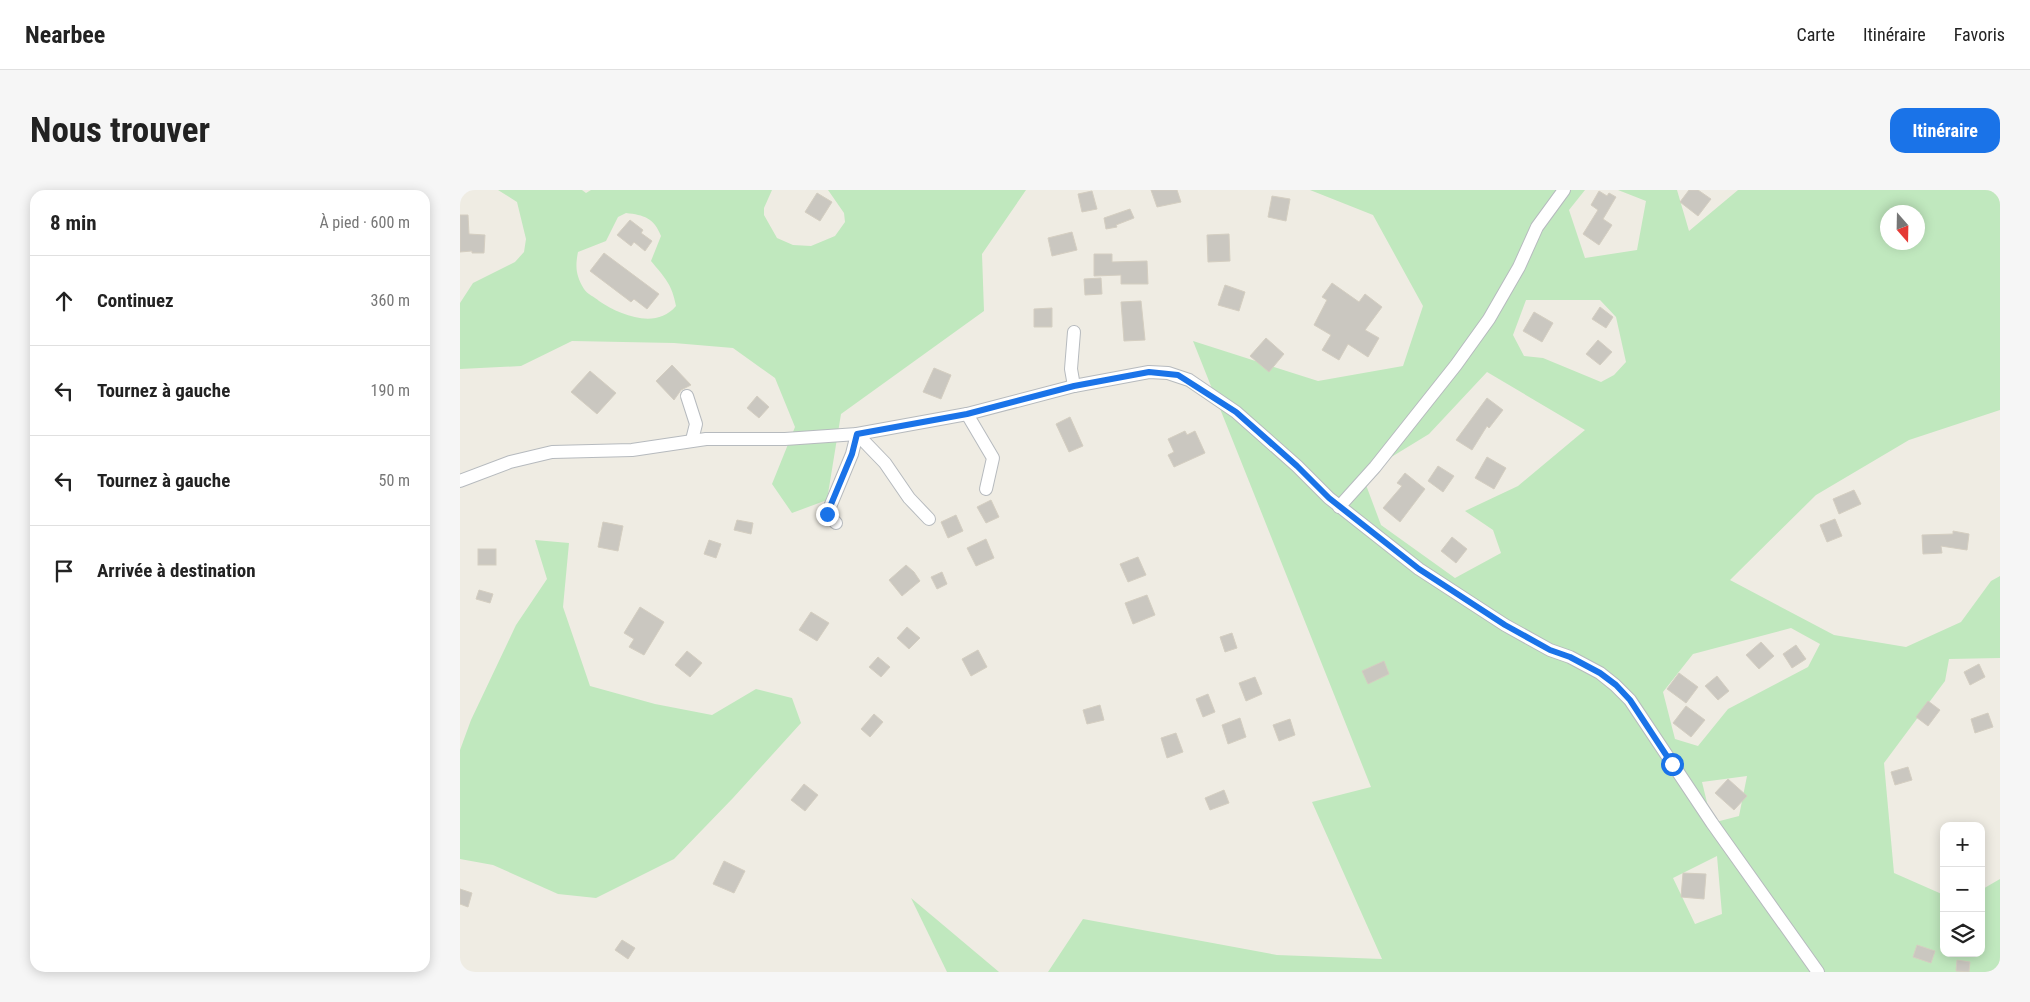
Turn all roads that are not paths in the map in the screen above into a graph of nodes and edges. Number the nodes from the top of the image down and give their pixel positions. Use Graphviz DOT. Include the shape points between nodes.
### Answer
graph roads {
  1 [pos="1564,190"];
  2 [pos="1074,332"];
  3 [pos="1074,386"];
  4 [pos="687,396"];
  5 [pos="967,414"];
  6 [pos="857,434"];
  7 [pos="692,440"];
  8 [pos="460,481"];
  9 [pos="986,489"];
  10 [pos="1339,507"];
  11 [pos="929,519"];
  12 [pos="836,523"];
  13 [pos="1818,972"];
  1 -- 10 [label="street" via="1537,227 1519,268 1456,366"];
  2 -- 3 [label="street" via="1070,369"];
  3 -- 5 [label="street"];
  3 -- 10 [label="street" via="1149,372 1178,375 1236,412"];
  4 -- 7 [label="street" via="696,424"];
  5 -- 6 [label="street"];
  5 -- 9 [label="street" via="993,458"];
  6 -- 7 [label="street"];
  6 -- 11 [label="street" via="885,463 909,498"];
  6 -- 12 [label="street" via="827,514"];
  7 -- 8 [label="street" via="644,449 544,453"];
  10 -- 13 [label="street" via="1419,569 1489,616 1550,650 1588,666 1616,685 1630,700"];
}
